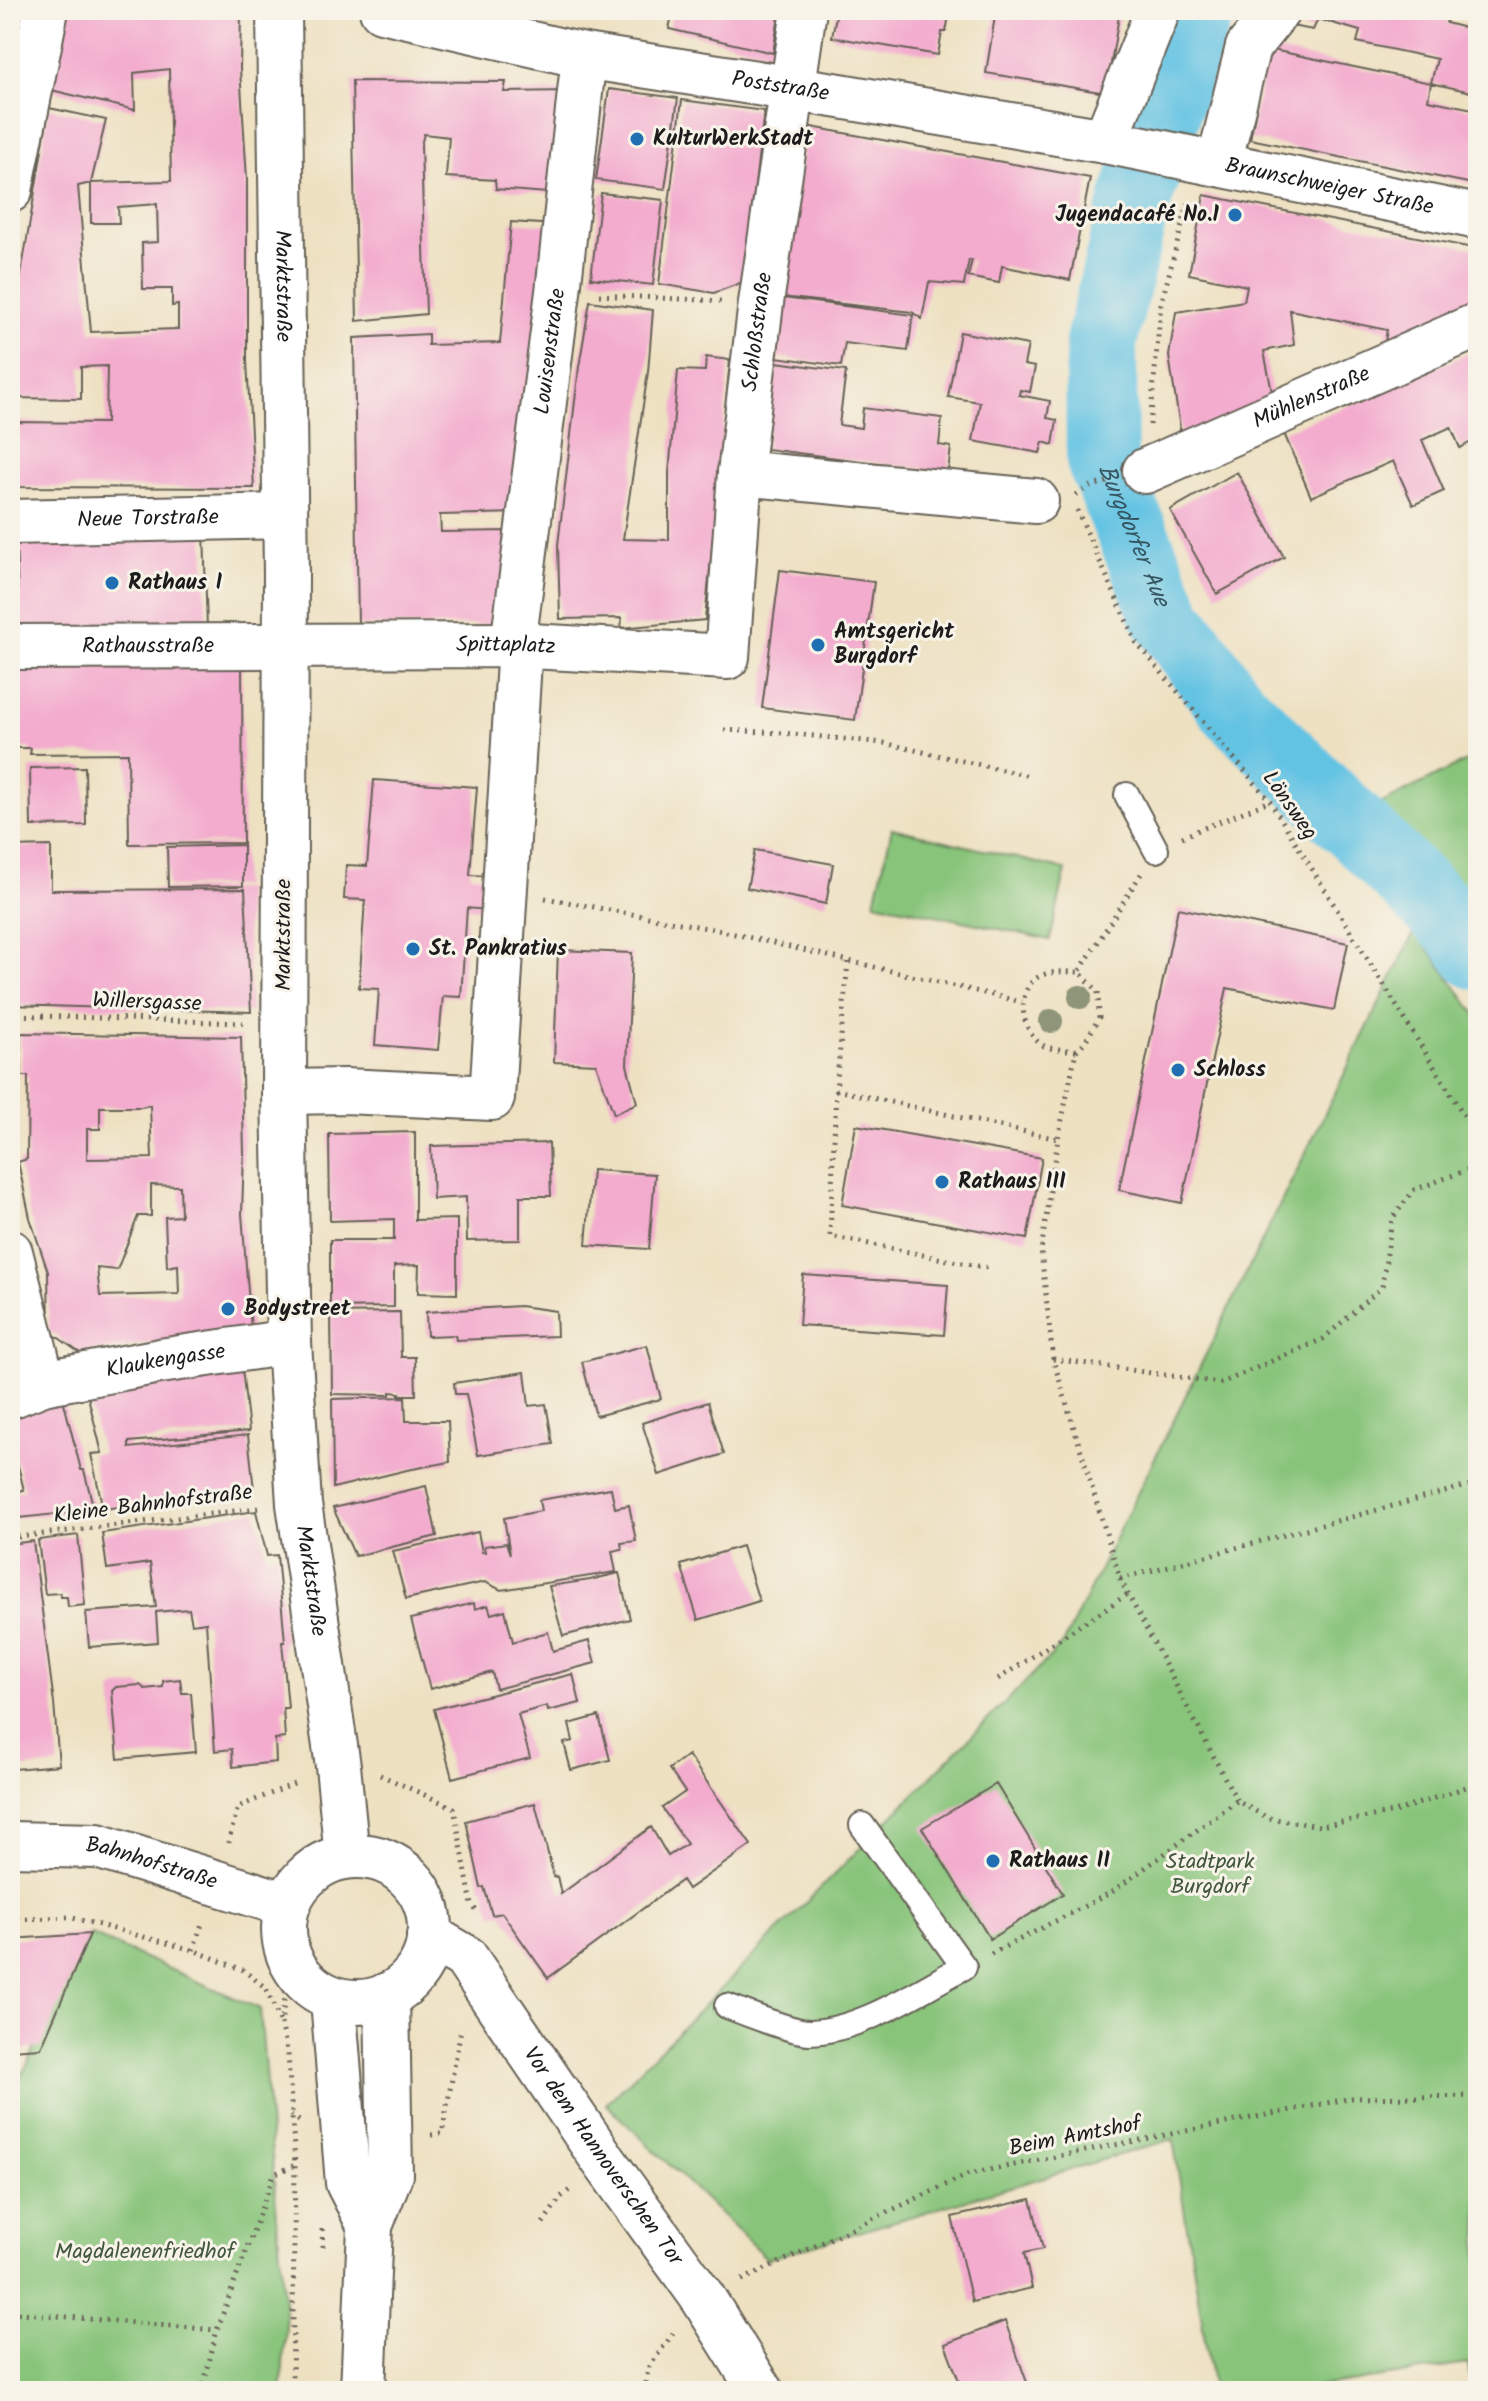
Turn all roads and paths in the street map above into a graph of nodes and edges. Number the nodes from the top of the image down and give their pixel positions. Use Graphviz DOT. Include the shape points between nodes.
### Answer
graph roads {
  1 [pos="46,10"];
  2 [pos="279,10"];
  3 [pos="382,10"];
  4 [pos="804,10"];
  5 [pos="1158,10"];
  6 [pos="1278,10"];
  7 [pos="584,56"];
  8 [pos="793,90"];
  9 [pos="1114,143"];
  10 [pos="1200,160"];
  11 [pos="10,190"];
  12 [pos="1478,217"];
  13 [pos="558,292"];
  14 [pos="761,303"];
  15 [pos="1478,325"];
  16 [pos="1145,471"];
  17 [pos="740,473"];
  18 [pos="1054,500"];
  19 [pos="285,516"];
  20 [pos="10,522"];
  21 [pos="516,645"];
  22 [pos="10,647"];
  23 [pos="285,647"];
  24 [pos="727,657"];
  25 [pos="724,730"];
  26 [pos="1029,776"];
  27 [pos="1127,795"];
  28 [pos="1270,801"];
  29 [pos="1156,850"];
  30 [pos="505,891"];
  31 [pos="848,962"];
  32 [pos="1079,972"];
  33 [pos="1022,1002"];
  34 [pos="10,1015"];
  35 [pos="284,1021"];
  36 [pos="1076,1051"];
  37 [pos="836,1090"];
  38 [pos="284,1092"];
  39 [pos="1478,1138"];
  40 [pos="1058,1139"];
  41 [pos="1478,1166"];
  42 [pos="10,1252"];
  43 [pos="992,1269"];
  44 [pos="289,1342"];
  45 [pos="1053,1359"];
  46 [pos="26,1390"];
  47 [pos="1478,1483"];
  48 [pos="299,1504"];
  49 [pos="10,1538"];
  50 [pos="1120,1579"];
  51 [pos="1128,1594"];
  52 [pos="998,1679"];
  53 [pos="338,1766"];
  54 [pos="1478,1783"];
  55 [pos="1237,1801"];
  56 [pos="862,1825"];
  57 [pos="10,1844"];
  58 [pos="347,1856"];
  59 [pos="216,1882"];
  60 [pos="288,1905"];
  61 [pos="480,1917"];
  62 [pos="10,1920"];
  63 [pos="429,1936"];
  64 [pos="193,1950"];
  65 [pos="291,1960"];
  66 [pos="964,1967"];
  67 [pos="387,1995"];
  68 [pos="491,1996"];
  69 [pos="333,2000"];
  70 [pos="727,2006"];
  71 [pos="281,2023"];
  72 [pos="1478,2096"];
  73 [pos="291,2115"];
  74 [pos="346,2137"];
  75 [pos="389,2137"];
  76 [pos="295,2165"];
  77 [pos="370,2226"];
  78 [pos="703,2298"];
  79 [pos="10,2312"];
  80 [pos="217,2330"];
  81 [pos="202,2391"];
  82 [pos="292,2391"];
  83 [pos="363,2391"];
  84 [pos="645,2391"];
  85 [pos="761,2391"];
  1 -- 11 [label="street"];
  2 -- 19 [label="street, Marktstraße"];
  3 -- 7 [label="street, Poststraße"];
  4 -- 8 [label="street, Schloßstraße"];
  5 -- 9 [label="street"];
  6 -- 10 [label="street" via="1248,47"];
  7 -- 8 [label="street, Poststraße"];
  7 -- 13 [label="street, Louisenstraße"];
  8 -- 9 [label="street, Poststraße"];
  8 -- 14 [label="street, Schloßstraße"];
  9 -- 10 [label="street, Poststraße"];
  10 -- 12 [label="street, Braunschweiger Straße"];
  10 -- 16 [label="path" via="1161,304"];
  13 -- 14 [label="path"];
  13 -- 21 [label="street, Louisenstraße"];
  14 -- 17 [label="street, Schloßstraße"];
  15 -- 16 [label="street, Mühlenstraße"];
  17 -- 18 [label="street"];
  17 -- 24 [label="street, Schloßstraße"];
  18 -- 28 [label="path, Lönsweg" via="1136,642"];
  19 -- 20 [label="street, Neue Torstraße"];
  19 -- 23 [label="street, Marktstraße"];
  21 -- 23 [label="street, Spittaplatz"];
  21 -- 24 [label="street, Spittaplatz"];
  21 -- 30 [label="street, Louisenstraße"];
  22 -- 23 [label="street, Rathausstraße"];
  23 -- 35 [label="street, Marktstraße"];
  25 -- 26 [label="path" via="884,743"];
  27 -- 29 [label="lane"];
  28 -- 29 [label="path"];
  28 -- 39 [label="path, Lönsweg"];
  29 -- 32 [label="path"];
  30 -- 31 [label="path" via="718,930"];
  30 -- 38 [label="street, Louisenstraße" via="492,1098"];
  31 -- 33 [label="path"];
  31 -- 37 [label="path"];
  32 -- 33 [label="path" via="1052,972 1033,980"];
  32 -- 36 [label="path" via="1098,991 1099,1018"];
  33 -- 36 [label="path" via="1026,1027 1044,1046"];
  34 -- 35 [label="path, Willersgasse"];
  35 -- 38 [label="street, Marktstraße"];
  36 -- 40 [label="path"];
  37 -- 40 [label="path"];
  37 -- 43 [label="path" via="830,1236"];
  38 -- 44 [label="street, Marktstraße"];
  40 -- 45 [label="path" via="1041,1251"];
  41 -- 45 [label="path" via="1414,1190 1392,1219 1382,1287 1323,1339 1221,1383"];
  42 -- 46 [label="street"];
  44 -- 46 [label="street, Klaukengasse" via="160,1361"];
  44 -- 48 [label="street, Marktstraße"];
  45 -- 50 [label="path"];
  47 -- 50 [label="path"];
  48 -- 49 [label="path, Kleine Bahnhofstraße"];
  48 -- 53 [label="street, Marktstraße"];
  50 -- 51 [label="path"];
  51 -- 52 [label="path"];
  51 -- 55 [label="path"];
  53 -- 58 [label="street, Marktstraße"];
  53 -- 59 [label="path" via="238,1807"];
  53 -- 61 [label="path" via="366,1769 454,1808 472,1905"];
  54 -- 55 [label="path" via="1394,1812 1320,1826 1268,1818"];
  55 -- 66 [label="path" via="1112,1892"];
  56 -- 66 [label="lane"];
  57 -- 59 [label="street, Bahnhofstraße" via="97,1846"];
  58 -- 60 [label="street" via="310,1872"];
  58 -- 63 [label="street" via="390,1863 407,1876 421,1894"];
  59 -- 60 [label="street, Bahnhofstraße"];
  59 -- 64 [label="path"];
  60 -- 65 [label="street" via="285,1942"];
  62 -- 64 [label="path" via="69,1917"];
  63 -- 67 [label="street" via="423,1960 408,1981"];
  63 -- 68 [label="street, Vor dem Hannoverschen Tor" via="465,1957"];
  64 -- 71 [label="path" via="243,1970 266,1988"];
  65 -- 69 [label="street" via="303,1979"];
  65 -- 71 [label="path"];
  66 -- 70 [label="lane" via="858,2022 808,2032"];
  67 -- 69 [label="street" via="370,2002"];
  67 -- 75 [label="street"];
  68 -- 75 [label="path" via="464,2012 442,2134"];
  68 -- 78 [label="street, Vor dem Hannoverschen Tor"];
  69 -- 74 [label="street"];
  71 -- 73 [label="path"];
  72 -- 78 [label="path, Beim Amtshof" via="1352,2098 969,2174"];
  73 -- 74 [label="path" via="319,2136"];
  73 -- 76 [label="path"];
  74 -- 77 [label="street" via="348,2183"];
  75 -- 77 [label="street" via="390,2175"];
  76 -- 80 [label="path" via="274,2174"];
  76 -- 82 [label="path"];
  77 -- 83 [label="street"];
  78 -- 84 [label="path" via="648,2368"];
  78 -- 85 [label="street, Vor dem Hannoverschen Tor"];
  79 -- 80 [label="path"];
  80 -- 81 [label="path"];
}
